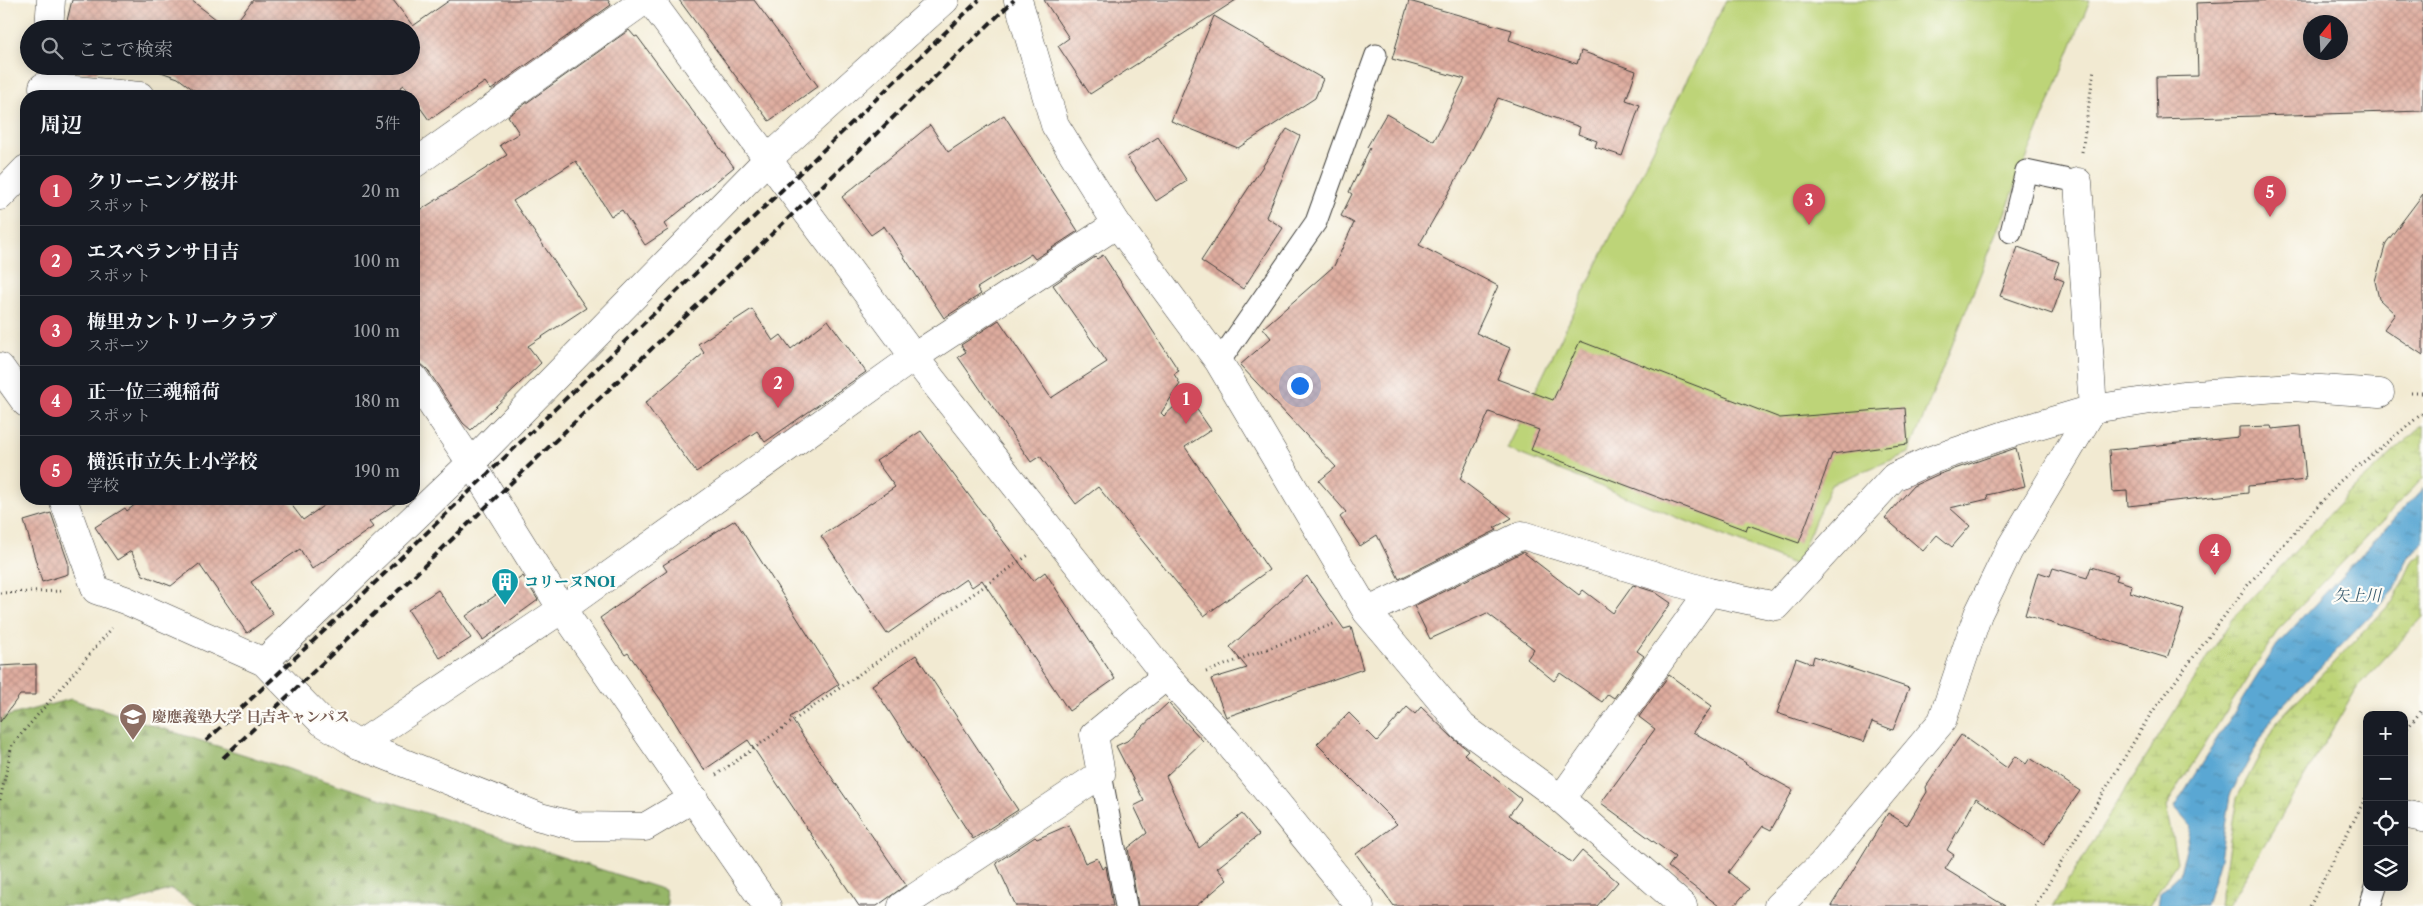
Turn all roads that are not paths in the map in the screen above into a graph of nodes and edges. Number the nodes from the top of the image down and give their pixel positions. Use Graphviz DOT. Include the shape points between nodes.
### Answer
graph roads {
  1 [pos="51,0"];
  2 [pos="645,0"];
  3 [pos="650,0"];
  4 [pos="945,0"];
  5 [pos="1018,0"];
  6 [pos="50,20"];
  7 [pos="1376,56"];
  8 [pos="43,83"];
  9 [pos="95,90"];
  10 [pos="768,159"];
  11 [pos="420,160"];
  12 [pos="20,175"];
  13 [pos="2078,182"];
  14 [pos="0,196"];
  15 [pos="1117,224"];
  16 [pos="2011,232"];
  17 [pos="914,357"];
  18 [pos="1219,362"];
  19 [pos="0,367"];
  20 [pos="420,387"];
  21 [pos="2380,392"];
  22 [pos="20,395"];
  23 [pos="2093,409"];
  24 [pos="471,463"];
  25 [pos="65,505"];
  26 [pos="1709,592"];
  27 [pos="562,609"];
  28 [pos="1367,612"];
  29 [pos="264,662"];
  30 [pos="1171,680"];
  31 [pos="359,745"];
  32 [pos="1101,774"];
  33 [pos="692,796"];
  34 [pos="1561,798"];
  35 [pos="2408,815"];
  36 [pos="2423,818"];
  37 [pos="2375,891"];
  38 [pos="767,906"];
  39 [pos="902,906"];
  40 [pos="1126,906"];
  41 [pos="1360,906"];
  42 [pos="1683,906"];
  43 [pos="1778,906"];
  44 [pos="2370,906"];
  1 -- 6 [label="street"];
  2 -- 11 [label="street"];
  3 -- 10 [label="street"];
  4 -- 10 [label="street"];
  5 -- 15 [label="street" via="1054,125"];
  7 -- 18 [label="lane" via="1316,222"];
  8 -- 9 [label="street"];
  10 -- 17 [label="street"];
  10 -- 24 [label="street"];
  12 -- 14 [label="street"];
  13 -- 16 [label="lane" via="2026,171"];
  13 -- 23 [label="street"];
  15 -- 17 [label="street"];
  15 -- 18 [label="street"];
  17 -- 27 [label="street"];
  17 -- 30 [label="street"];
  18 -- 28 [label="street"];
  19 -- 22 [label="street"];
  20 -- 24 [label="street"];
  21 -- 23 [label="street" via="2292,387 2183,395"];
  23 -- 26 [label="street" via="1931,460 1894,477 1776,606"];
  23 -- 43 [label="street" via="2005,558 1978,614 1942,721 1821,865"];
  24 -- 27 [label="street"];
  24 -- 29 [label="street"];
  25 -- 29 [label="street" via="96,590"];
  26 -- 28 [label="street" via="1522,535"];
  26 -- 34 [label="street"];
  27 -- 31 [label="street"];
  27 -- 33 [label="street"];
  28 -- 34 [label="street" via="1463,726"];
  29 -- 31 [label="street" via="322,722"];
  30 -- 32 [label="street" via="1094,736"];
  30 -- 41 [label="street" via="1226,740"];
  31 -- 33 [label="street" via="540,817 576,826 645,826"];
  32 -- 39 [label="street"];
  32 -- 40 [label="lane"];
  33 -- 38 [label="street"];
  34 -- 42 [label="street"];
  35 -- 36 [label="street"];
  37 -- 44 [label="lane"];
}
